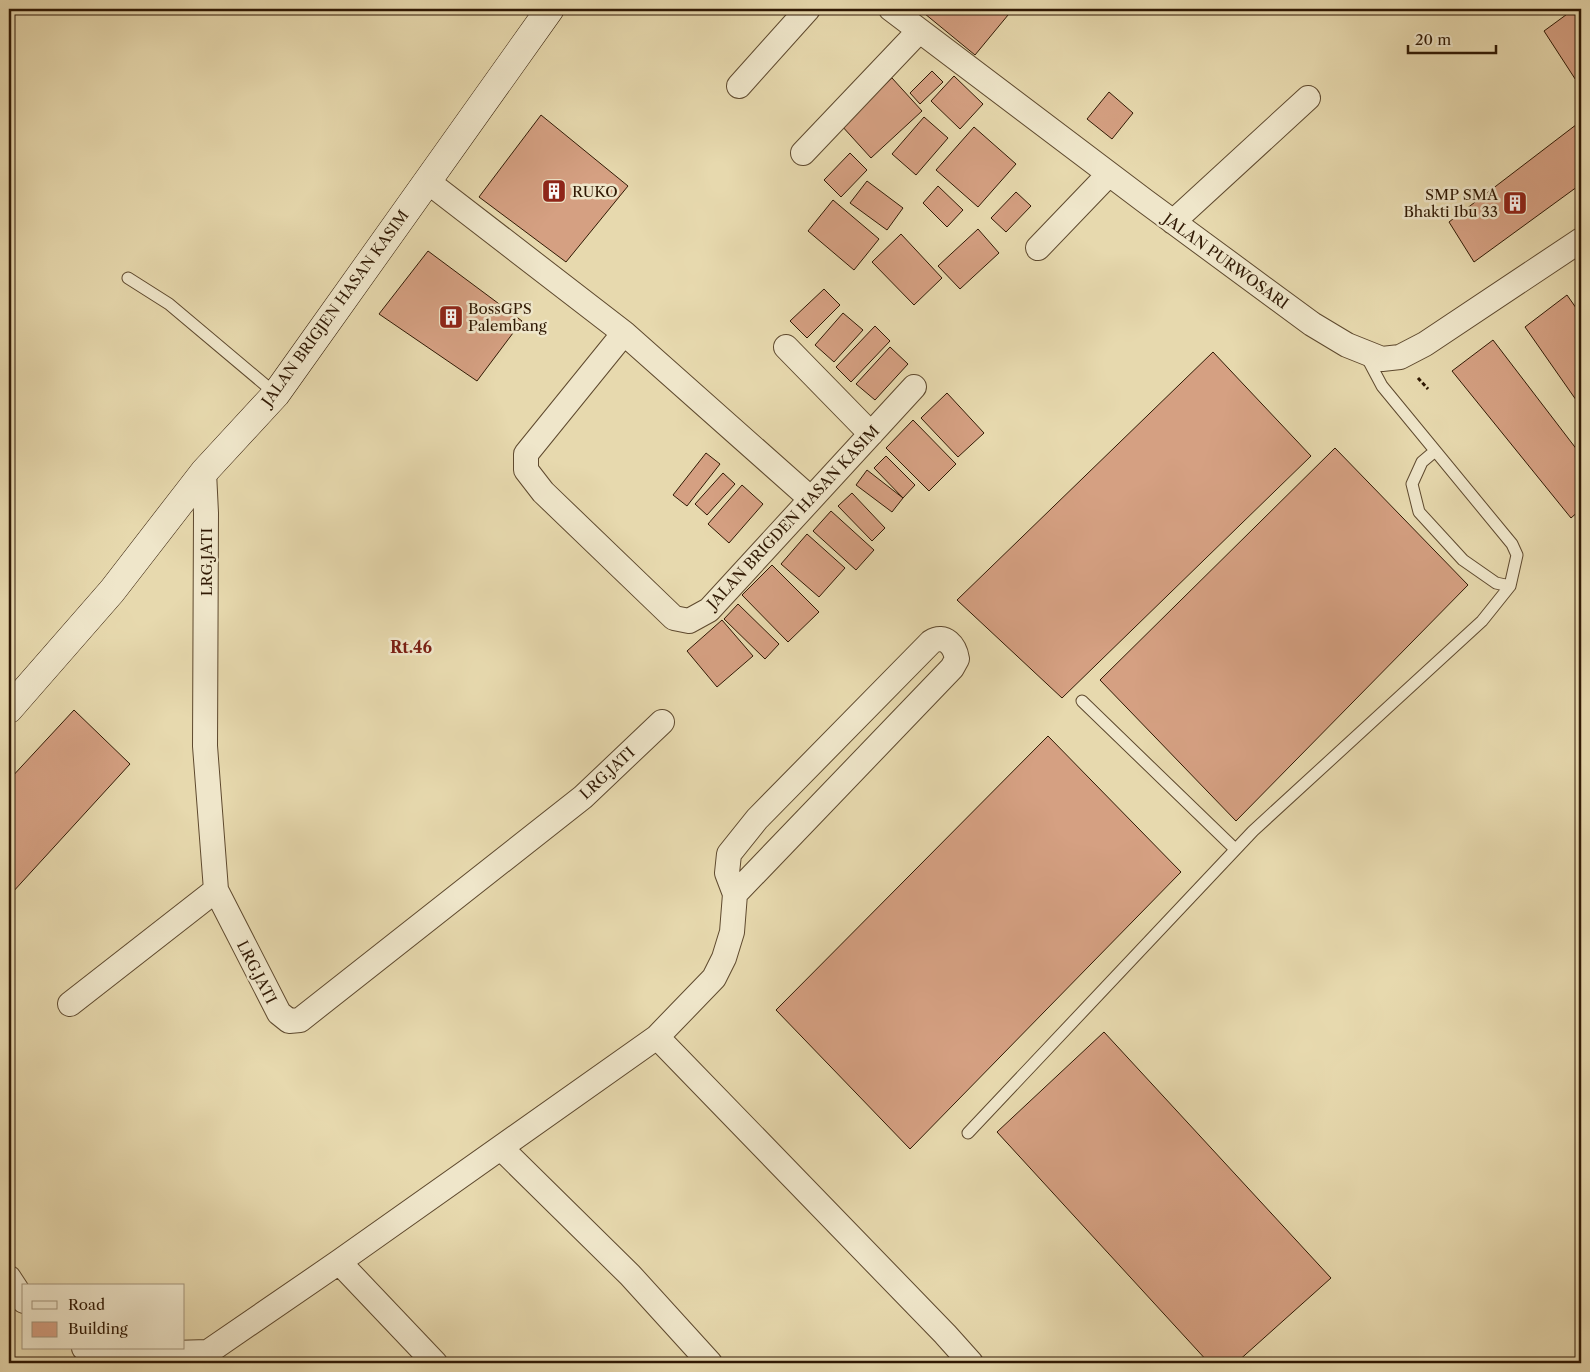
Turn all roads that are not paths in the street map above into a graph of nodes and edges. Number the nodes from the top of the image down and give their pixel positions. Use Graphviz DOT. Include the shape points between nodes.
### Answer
graph roads {
  1 [pos="550,9"];
  2 [pos="808,9"];
  3 [pos="891,9"];
  4 [pos="919,31"];
  5 [pos="739,86"];
  6 [pos="1308,98"];
  7 [pos="804,153"];
  8 [pos="1109,174"];
  9 [pos="427,181"];
  10 [pos="1173,222"];
  11 [pos="1581,240"];
  12 [pos="1038,248"];
  13 [pos="128,278"];
  14 [pos="624,333"];
  15 [pos="786,347"];
  16 [pos="1362,351"];
  17 [pos="914,387"];
  18 [pos="276,394"];
  19 [pos="877,427"];
  20 [pos="1435,450"];
  21 [pos="204,472"];
  22 [pos="811,499"];
  23 [pos="1510,586"];
  24 [pos="1082,701"];
  25 [pos="9,709"];
  26 [pos="662,722"];
  27 [pos="810,765"];
  28 [pos="834,790"];
  29 [pos="1235,850"];
  30 [pos="216,890"];
  31 [pos="735,894"];
  32 [pos="70,1004"];
  33 [pos="657,1037"];
  34 [pos="968,1133"];
  35 [pos="500,1148"];
  36 [pos="339,1262"];
  37 [pos="9,1278"];
  38 [pos="22,1298"];
  39 [pos="88,1350"];
  40 [pos="211,1358"];
  41 [pos="435,1363"];
  42 [pos="710,1363"];
  43 [pos="971,1363"];
  1 -- 9 [label="street, JALAN BRIGJEN HASAN KASIM"];
  2 -- 5 [label="street"];
  3 -- 4 [label="street, JALAN PURWOSARI"];
  4 -- 7 [label="street"];
  4 -- 8 [label="street, JALAN PURWOSARI"];
  6 -- 10 [label="street"];
  8 -- 10 [label="street, JALAN PURWOSARI"];
  8 -- 12 [label="street"];
  9 -- 14 [label="street"];
  9 -- 18 [label="street, JALAN BRIGJEN HASAN KASIM"];
  10 -- 16 [label="street, JALAN PURWOSARI" via="1312,324"];
  11 -- 16 [label="street, JALAN PURWOSARI" via="1425,344 1400,357 1382,358"];
  13 -- 18 [label="lane" via="170,304"];
  14 -- 22 [label="street"];
  14 -- 22 [label="street, JALAN BRIGDEN HASAN KASIM" via="526,454 526,470 543,492 674,618 689,621 709,610"];
  15 -- 19 [label="street"];
  16 -- 20 [label="lane" via="1382,386"];
  17 -- 19 [label="street, JALAN BRIGDEN HASAN KASIM"];
  18 -- 21 [label="street, JALAN BRIGJEN HASAN KASIM"];
  19 -- 22 [label="street, JALAN BRIGDEN HASAN KASIM"];
  20 -- 23 [label="lane" via="1512,544 1517,555"];
  20 -- 23 [label="lane" via="1422,462 1412,484 1419,512 1463,560 1496,583"];
  21 -- 25 [label="street, JALAN BRIGJEN HASAN KASIM" via="112,590"];
  21 -- 30 [label="street, LRG.JATI" via="205,746"];
  23 -- 29 [label="lane" via="1482,621"];
  24 -- 29 [label="lane"];
  26 -- 30 [label="street, LRG.JATI" via="583,797 300,1020 289,1021 279,1013"];
  27 -- 28 [label="street"];
  27 -- 28 [label="street" via="931,642 944,639 950,643 957,659 952,668"];
  27 -- 31 [label="street" via="757,819 729,854 727,873"];
  28 -- 31 [label="street"];
  29 -- 34 [label="lane"];
  30 -- 32 [label="street"];
  31 -- 33 [label="street" via="732,932 714,978"];
  33 -- 35 [label="street"];
  33 -- 43 [label="street"];
  35 -- 36 [label="street"];
  35 -- 42 [label="street" via="630,1275"];
  36 -- 40 [label="street"];
  36 -- 41 [label="street"];
  37 -- 38 [label="street"];
  39 -- 40 [label="street" via="102,1356"];
}
